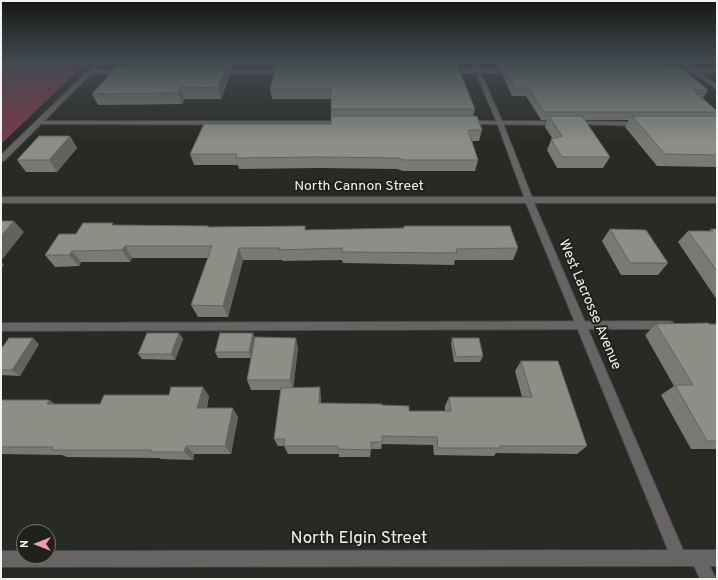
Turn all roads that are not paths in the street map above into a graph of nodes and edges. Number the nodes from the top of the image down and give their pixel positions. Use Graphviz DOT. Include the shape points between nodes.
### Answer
graph roads {
  1 [pos="73,89"];
  2 [pos="485,89"];
  3 [pos="39,123"];
  4 [pos="349,123"];
  5 [pos="460,123"];
  6 [pos="500,123"];
  7 [pos="647,124"];
  8 [pos="1,159"];
  9 [pos="1,200"];
  10 [pos="529,200"];
  11 [pos="717,200"];
  12 [pos="582,325"];
  13 [pos="677,325"];
  14 [pos="1,327"];
  15 [pos="717,558"];
  16 [pos="1,559"];
  17 [pos="678,559"];
  18 [pos="699,559"];
  19 [pos="708,579"];
  1 -- 3 [label="street"];
  2 -- 6 [label="street, West Lacrosse Avenue"];
  3 -- 4 [label="street"];
  3 -- 8 [label="street"];
  5 -- 6 [label="street"];
  6 -- 7 [label="street"];
  6 -- 10 [label="street, West Lacrosse Avenue"];
  9 -- 10 [label="street, North Cannon Street"];
  10 -- 11 [label="street, North Cannon Street"];
  10 -- 12 [label="street, West Lacrosse Avenue"];
  12 -- 13 [label="street"];
  12 -- 14 [label="street"];
  12 -- 17 [label="street, West Lacrosse Avenue"];
  15 -- 18 [label="street, North Elgin Street"];
  16 -- 17 [label="street, North Elgin Street"];
  17 -- 18 [label="street, North Elgin Street"];
  18 -- 19 [label="street"];
}
